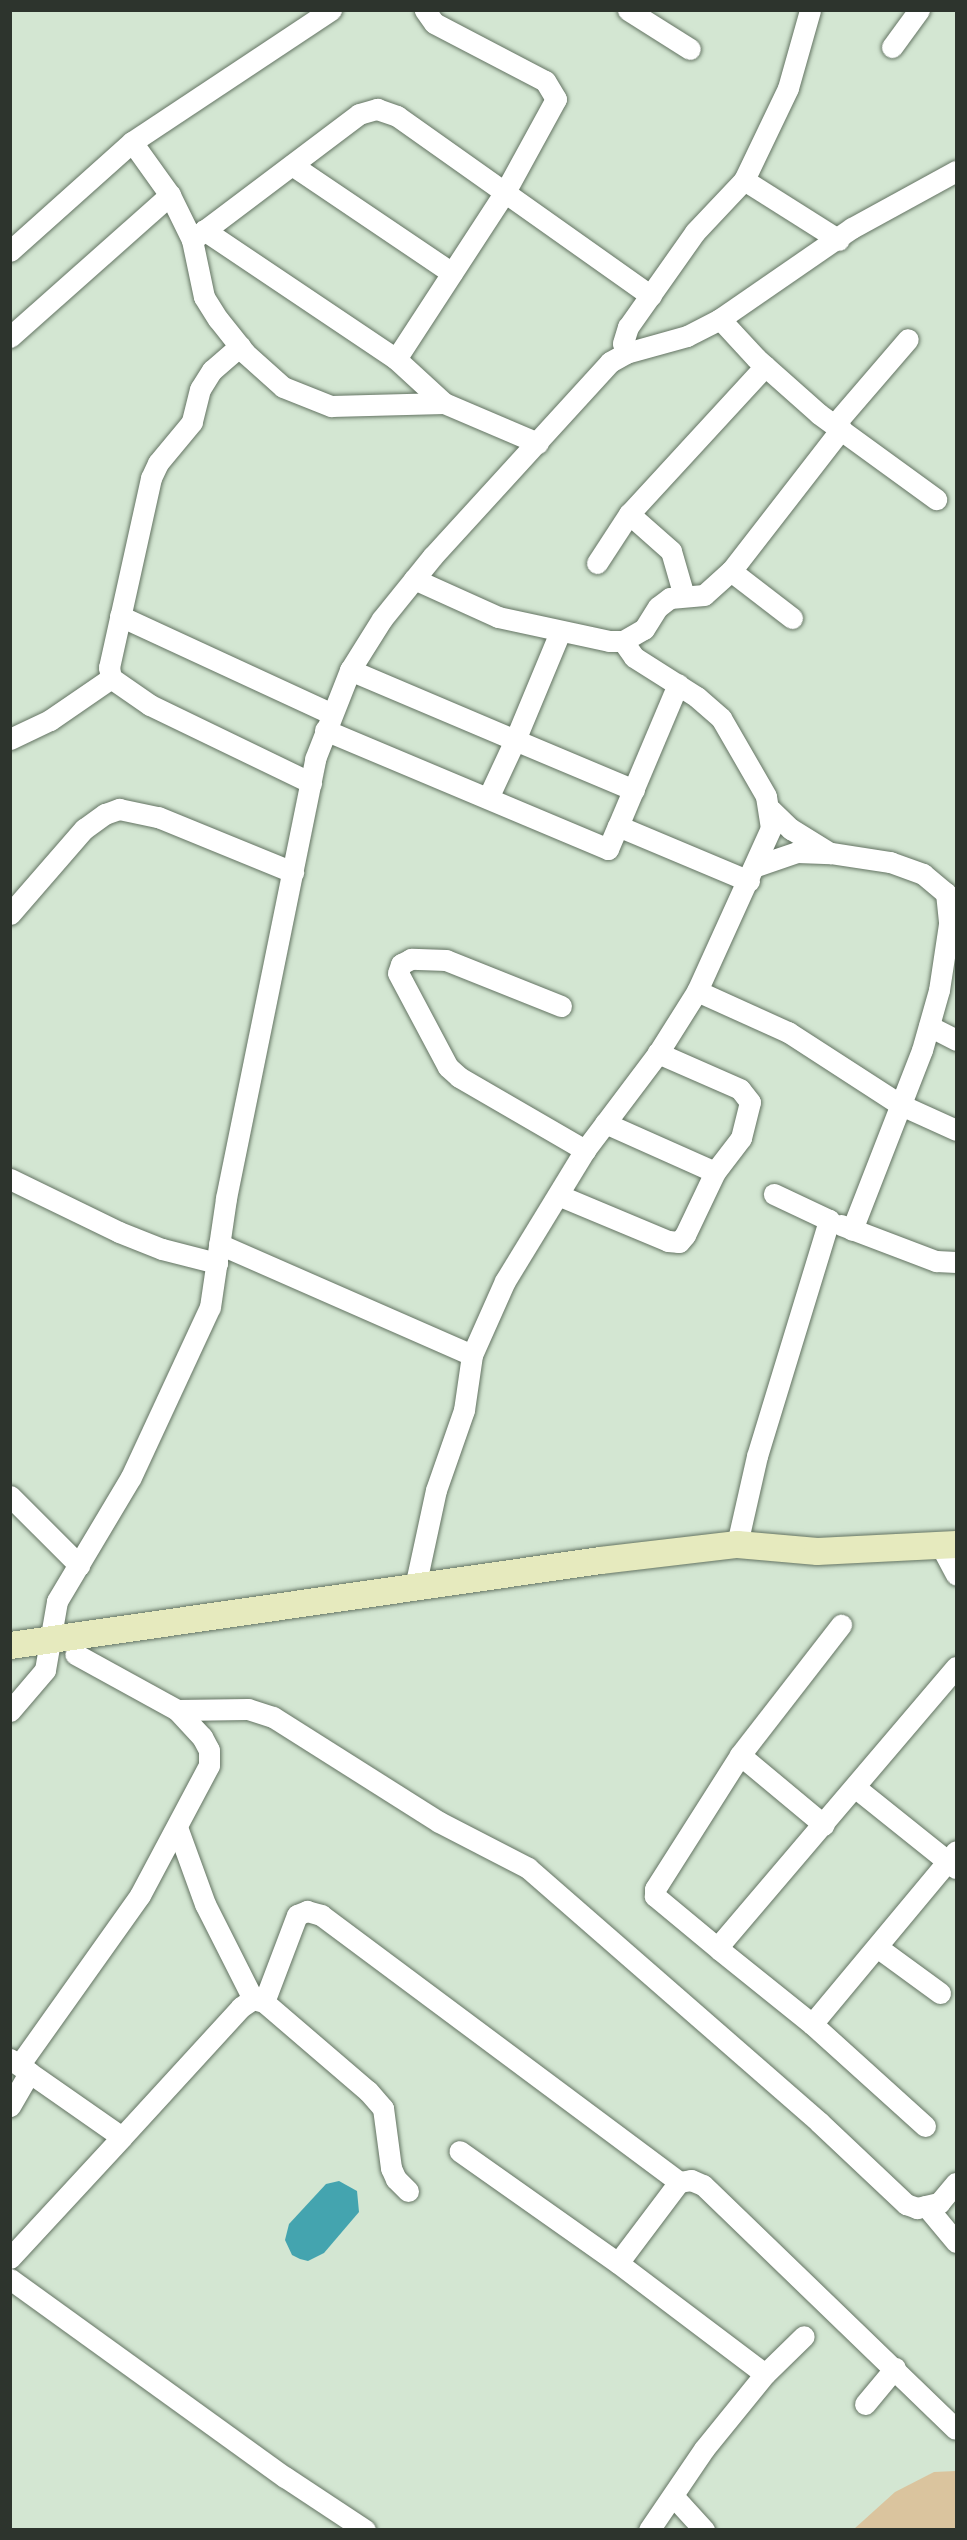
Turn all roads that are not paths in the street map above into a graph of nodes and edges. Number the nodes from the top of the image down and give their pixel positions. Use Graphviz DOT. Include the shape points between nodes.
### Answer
graph roads {
  1 [pos="331,10"];
  2 [pos="425,10"];
  3 [pos="628,10"];
  4 [pos="810,10"];
  5 [pos="919,10"];
  6 [pos="892,47"];
  7 [pos="690,49"];
  8 [pos="132,142"];
  9 [pos="292,165"];
  10 [pos="957,171"];
  11 [pos="744,180"];
  12 [pos="505,192"];
  13 [pos="170,195"];
  14 [pos="198,235"];
  15 [pos="839,240"];
  16 [pos="11,249"];
  17 [pos="452,273"];
  18 [pos="651,296"];
  19 [pos="720,319"];
  20 [pos="10,338"];
  21 [pos="908,339"];
  22 [pos="240,346"];
  23 [pos="626,353"];
  24 [pos="396,359"];
  25 [pos="765,366"];
  26 [pos="444,403"];
  27 [pos="837,427"];
  28 [pos="538,443"];
  29 [pos="936,499"];
  30 [pos="629,514"];
  31 [pos="597,563"];
  32 [pos="731,571"];
  33 [pos="414,579"];
  34 [pos="684,596"];
  35 [pos="120,616"];
  36 [pos="792,618"];
  37 [pos="560,632"];
  38 [pos="623,641"];
  39 [pos="350,670"];
  40 [pos="111,678"];
  41 [pos="678,684"];
  42 [pos="327,721"];
  43 [pos="10,739"];
  44 [pos="515,740"];
  45 [pos="311,783"];
  46 [pos="634,790"];
  47 [pos="488,798"];
  48 [pos="771,810"];
  49 [pos="618,826"];
  50 [pos="831,853"];
  51 [pos="293,872"];
  52 [pos="752,874"];
  53 [pos="10,914"];
  54 [pos="697,991"];
  55 [pos="561,1006"];
  56 [pos="929,1026"];
  57 [pos="957,1040"];
  58 [pos="658,1053"];
  59 [pos="901,1105"];
  60 [pos="605,1123"];
  61 [pos="957,1130"];
  62 [pos="585,1150"];
  63 [pos="716,1172"];
  64 [pos="10,1179"];
  65 [pos="774,1194"];
  66 [pos="558,1195"];
  67 [pos="829,1220"];
  68 [pos="852,1230"];
  69 [pos="218,1253"];
  70 [pos="957,1262"];
  71 [pos="472,1355"];
  72 [pos="10,1496"];
  73 [pos="737,1545"];
  74 [pos="949,1546"];
  75 [pos="79,1565"];
  76 [pos="957,1574"];
  77 [pos="415,1587"];
  78 [pos="841,1625"];
  79 [pos="51,1637"];
  80 [pos="80,1644"];
  81 [pos="10,1645"];
  82 [pos="957,1667"];
  83 [pos="45,1670"];
  84 [pos="177,1710"];
  85 [pos="10,1711"];
  86 [pos="740,1755"];
  87 [pos="856,1788"];
  88 [pos="824,1825"];
  89 [pos="177,1827"];
  90 [pos="954,1860"];
  91 [pos="877,1947"];
  92 [pos="720,1950"];
  93 [pos="940,1993"];
  94 [pos="259,2000"];
  95 [pos="812,2024"];
  96 [pos="20,2065"];
  97 [pos="10,2106"];
  98 [pos="925,2126"];
  99 [pos="122,2137"];
  100 [pos="459,2151"];
  101 [pos="679,2182"];
  102 [pos="957,2183"];
  103 [pos="408,2191"];
  104 [pos="926,2206"];
  105 [pos="957,2242"];
  106 [pos="10,2258"];
  107 [pos="618,2263"];
  108 [pos="10,2279"];
  109 [pos="804,2336"];
  110 [pos="895,2368"];
  111 [pos="765,2374"];
  112 [pos="865,2404"];
  113 [pos="957,2429"];
  114 [pos="674,2497"];
  115 [pos="365,2529"];
  116 [pos="649,2529"];
  117 [pos="704,2529"];
  1 -- 8 [label="street"];
  2 -- 12 [label="street" via="434,23 552,87 556,99 550,114"];
  3 -- 7 [label="street"];
  4 -- 11 [label="street" via="788,88"];
  5 -- 6 [label="street"];
  8 -- 13 [label="street"];
  8 -- 16 [label="street"];
  9 -- 12 [label="street" via="359,114 377,109 396,116"];
  9 -- 14 [label="street"];
  9 -- 17 [label="street"];
  10 -- 15 [label="street" via="862,223"];
  11 -- 15 [label="street"];
  11 -- 18 [label="street" via="695,232"];
  12 -- 17 [label="street"];
  12 -- 18 [label="street"];
  13 -- 14 [label="street"];
  13 -- 20 [label="street"];
  14 -- 22 [label="street" via="204,297"];
  14 -- 24 [label="street"];
  15 -- 19 [label="street"];
  17 -- 24 [label="street"];
  18 -- 23 [label="street" via="628,327 622,343"];
  19 -- 23 [label="street" via="670,342"];
  19 -- 25 [label="street"];
  21 -- 27 [label="street"];
  22 -- 26 [label="street" via="283,387 311,401 354,407"];
  22 -- 35 [label="street" via="212,370 200,388 192,422 158,463 151,478"];
  23 -- 28 [label="street" via="586,387"];
  24 -- 26 [label="street"];
  25 -- 27 [label="street"];
  25 -- 30 [label="street"];
  26 -- 28 [label="street"];
  27 -- 29 [label="street"];
  27 -- 32 [label="street"];
  28 -- 33 [label="street"];
  30 -- 31 [label="street"];
  30 -- 34 [label="street" via="671,551"];
  32 -- 34 [label="street" via="704,595"];
  32 -- 36 [label="street"];
  33 -- 37 [label="street" via="498,617"];
  33 -- 39 [label="street" via="382,619"];
  34 -- 38 [label="street" via="670,598 658,607 645,629"];
  35 -- 40 [label="street" via="110,654"];
  35 -- 42 [label="street"];
  37 -- 38 [label="street"];
  37 -- 44 [label="street"];
  38 -- 41 [label="street" via="634,657"];
  39 -- 42 [label="street"];
  39 -- 44 [label="street"];
  40 -- 43 [label="street" via="50,720"];
  40 -- 45 [label="street" via="195,730"];
  41 -- 46 [label="street"];
  41 -- 48 [label="street" via="721,718"];
  42 -- 45 [label="street"];
  42 -- 47 [label="street"];
  44 -- 46 [label="street"];
  44 -- 47 [label="street"];
  45 -- 51 [label="street"];
  46 -- 49 [label="street"];
  47 -- 49 [label="street" via="608,849"];
  48 -- 50 [label="street" via="791,829"];
  48 -- 52 [label="street" via="771,828"];
  49 -- 52 [label="street"];
  50 -- 52 [label="street" via="797,852"];
  50 -- 56 [label="street" via="901,866 923,874 946,893 949,924"];
  51 -- 53 [label="street" via="158,818 119,809 84,830"];
  51 -- 69 [label="street"];
  52 -- 54 [label="street"];
  54 -- 58 [label="street"];
  54 -- 59 [label="street" via="788,1032"];
  55 -- 62 [label="street" via="447,960 411,959 401,963 398,973 448,1067"];
  56 -- 57 [label="street"];
  56 -- 59 [label="street"];
  58 -- 60 [label="street"];
  58 -- 63 [label="street" via="747,1093 750,1102 746,1126"];
  59 -- 61 [label="street"];
  59 -- 68 [label="street"];
  60 -- 62 [label="street"];
  60 -- 63 [label="street"];
  62 -- 66 [label="street"];
  63 -- 66 [label="street" via="679,1242 668,1241"];
  64 -- 69 [label="street" via="162,1249"];
  65 -- 67 [label="street"];
  66 -- 71 [label="street" via="505,1281"];
  67 -- 68 [label="street"];
  67 -- 73 [label="street" via="757,1456"];
  68 -- 70 [label="street" via="936,1261"];
  69 -- 71 [label="street"];
  69 -- 75 [label="street" via="210,1307 131,1477"];
  71 -- 77 [label="street" via="464,1410 436,1490"];
  72 -- 75 [label="street"];
  73 -- 74 [label="main road" via="817,1551"];
  73 -- 77 [label="main road"];
  74 -- 76 [label="street"];
  75 -- 79 [label="street" via="57,1601"];
  77 -- 80 [label="main road"];
  78 -- 86 [label="street"];
  79 -- 80 [label="main road"];
  79 -- 81 [label="main road"];
  79 -- 83 [label="street"];
  80 -- 83 [label="street" via="63,1665"];
  80 -- 84 [label="street"];
  82 -- 87 [label="street"];
  83 -- 85 [label="street"];
  84 -- 89 [label="street" via="193,1724 209,1750 209,1765"];
  84 -- 104 [label="street" via="248,1709 273,1717 439,1822 528,1868 819,2122 906,2204"];
  86 -- 88 [label="street"];
  86 -- 92 [label="street" via="656,1888 656,1896"];
  87 -- 88 [label="street"];
  87 -- 90 [label="street"];
  88 -- 92 [label="street" via="722,1942"];
  89 -- 94 [label="street" via="188,1866"];
  89 -- 96 [label="street" via="140,1894"];
  90 -- 91 [label="street"];
  91 -- 93 [label="street"];
  91 -- 95 [label="street"];
  92 -- 95 [label="street"];
  94 -- 99 [label="street" via="241,2007"];
  94 -- 101 [label="street" via="297,1916 307,1911 321,1915"];
  94 -- 103 [label="street" via="368,2091 383,2109 391,2168"];
  95 -- 98 [label="street"];
  96 -- 97 [label="street"];
  96 -- 99 [label="street"];
  99 -- 106 [label="street"];
  100 -- 107 [label="street"];
  101 -- 107 [label="street"];
  101 -- 110 [label="street" via="691,2180 703,2185"];
  102 -- 104 [label="street" via="939,2203"];
  104 -- 105 [label="street"];
  107 -- 111 [label="street"];
  108 -- 115 [label="street" via="276,2470"];
  109 -- 111 [label="street"];
  110 -- 112 [label="street"];
  110 -- 113 [label="street"];
  111 -- 114 [label="street" via="704,2449"];
  114 -- 116 [label="street"];
  114 -- 117 [label="street"];
}
